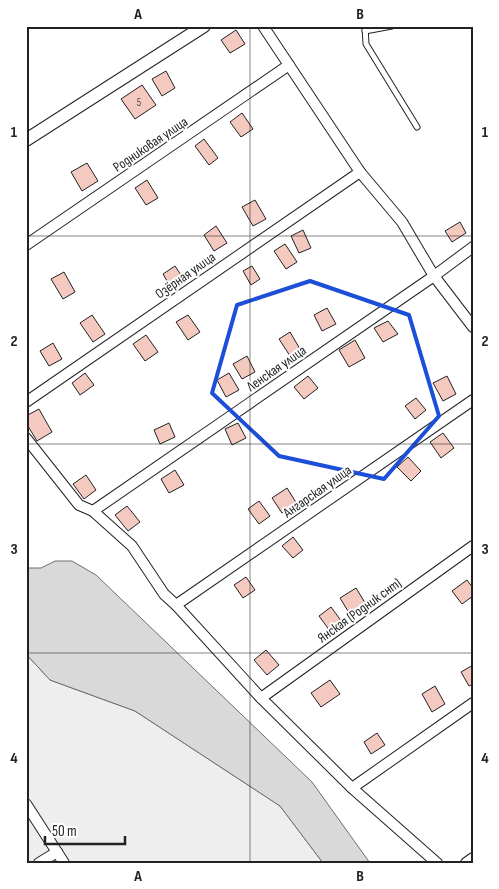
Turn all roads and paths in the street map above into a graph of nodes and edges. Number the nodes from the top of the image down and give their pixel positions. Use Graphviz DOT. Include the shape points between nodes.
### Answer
graph roads {
  1 [pos="204,26"];
  2 [pos="262,26"];
  3 [pos="392,26"];
  4 [pos="365,29"];
  5 [pos="289,65"];
  6 [pos="417,127"];
  7 [pos="26,140"];
  8 [pos="360,172"];
  9 [pos="26,245"];
  10 [pos="473,247"];
  11 [pos="434,276"];
  12 [pos="473,328"];
  13 [pos="473,400"];
  14 [pos="26,402"];
  15 [pos="26,438"];
  16 [pos="93,511"];
  17 [pos="473,546"];
  18 [pos="176,605"];
  19 [pos="261,698"];
  20 [pos="473,703"];
  21 [pos="352,788"];
  22 [pos="26,804"];
  23 [pos="57,852"];
  24 [pos="473,858"];
  25 [pos="39,863"];
  26 [pos="64,863"];
  27 [pos="437,863"];
  28 [pos="466,863"];
  1 -- 7 [label="street"];
  2 -- 5 [label="street"];
  3 -- 4 [label="lane"];
  4 -- 6 [label="lane" via="366,44"];
  5 -- 8 [label="street"];
  5 -- 9 [label="street, Родниковая улица"];
  8 -- 11 [label="street" via="402,222"];
  8 -- 14 [label="street, Озёрная улица"];
  10 -- 11 [label="street, Ленская улица"];
  11 -- 12 [label="street"];
  11 -- 16 [label="street, Ленская улица"];
  13 -- 18 [label="street, Ангарская улица"];
  15 -- 16 [label="street" via="80,505"];
  16 -- 18 [label="street" via="132,546 164,594"];
  17 -- 19 [label="street, Янская (Родник снт)"];
  18 -- 19 [label="street"];
  19 -- 21 [label="street"];
  20 -- 21 [label="street"];
  21 -- 27 [label="street"];
  22 -- 23 [label="street"];
  23 -- 25 [label="street"];
  23 -- 26 [label="street"];
  24 -- 28 [label="street"];
}
